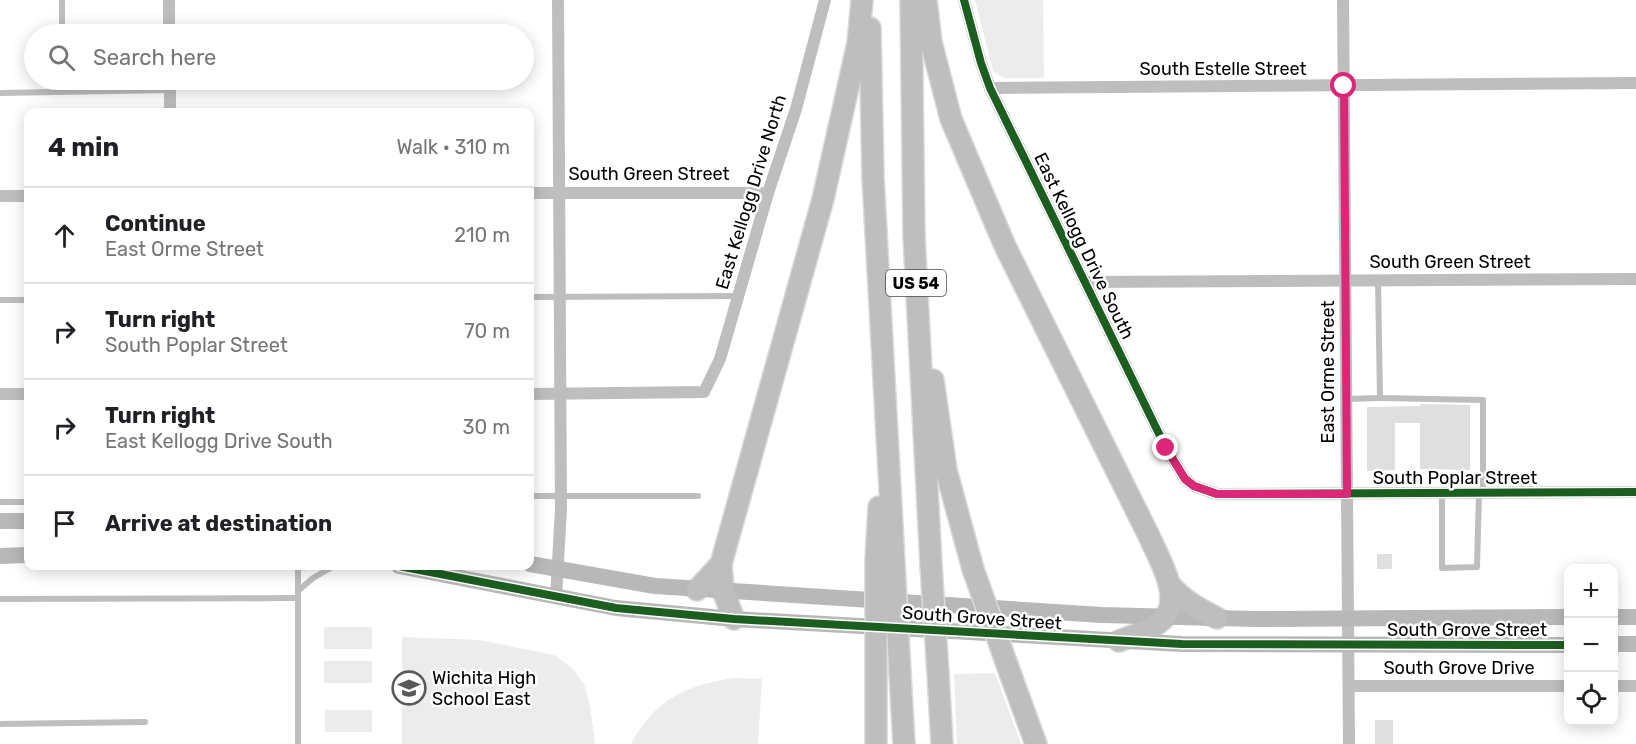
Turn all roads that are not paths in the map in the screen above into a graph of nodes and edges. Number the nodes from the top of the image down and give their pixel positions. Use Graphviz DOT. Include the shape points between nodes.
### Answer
graph roads {
  1 [pos="62,0"];
  2 [pos="169,0"];
  3 [pos="558,0"];
  4 [pos="825,0"];
  5 [pos="862,0"];
  6 [pos="870,0"];
  7 [pos="911,0"];
  8 [pos="926,0"];
  9 [pos="964,0"];
  10 [pos="1343,0"];
  11 [pos="62,24"];
  12 [pos="169,24"];
  13 [pos="1636,83"];
  14 [pos="1344,86"];
  15 [pos="990,88"];
  16 [pos="92,90"];
  17 [pos="170,90"];
  18 [pos="61,92"];
  19 [pos="0,93"];
  20 [pos="170,108"];
  21 [pos="534,192"];
  22 [pos="559,192"];
  23 [pos="768,193"];
  24 [pos="0,196"];
  25 [pos="24,196"];
  26 [pos="914,236"];
  27 [pos="1636,279"];
  28 [pos="1345,280"];
  29 [pos="1378,280"];
  30 [pos="1084,282"];
  31 [pos="738,296"];
  32 [pos="534,297"];
  33 [pos="560,297"];
  34 [pos="0,300"];
  35 [pos="24,300"];
  36 [pos="0,394"];
  37 [pos="24,394"];
  38 [pos="534,394"];
  39 [pos="561,394"];
  40 [pos="1380,398"];
  41 [pos="1346,399"];
  42 [pos="1203,489"];
  43 [pos="1636,492"];
  44 [pos="1442,493"];
  45 [pos="1481,493"];
  46 [pos="1347,494"];
  47 [pos="534,496"];
  48 [pos="561,496"];
  49 [pos="698,496"];
  50 [pos="0,502"];
  51 [pos="24,502"];
  52 [pos="0,521"];
  53 [pos="24,521"];
  54 [pos="24,555"];
  55 [pos="0,556"];
  56 [pos="885,562"];
  57 [pos="721,564"];
  58 [pos="534,565"];
  59 [pos="298,570"];
  60 [pos="327,570"];
  61 [pos="423,570"];
  62 [pos="558,570"];
  63 [pos="1170,585"];
  64 [pos="697,590"];
  65 [pos="723,591"];
  66 [pos="298,594"];
  67 [pos="556,597"];
  68 [pos="0,599"];
  69 [pos="1165,616"];
  70 [pos="1564,617"];
  71 [pos="1618,617"];
  72 [pos="1636,617"];
  73 [pos="1217,618"];
  74 [pos="1348,618"];
  75 [pos="734,619"];
  76 [pos="1119,641"];
  77 [pos="1618,644"];
  78 [pos="1636,644"];
  79 [pos="1348,645"];
  80 [pos="1564,645"];
  81 [pos="1349,686"];
  82 [pos="1564,686"];
  83 [pos="1618,686"];
  84 [pos="1636,686"];
  85 [pos="145,722"];
  86 [pos="0,723"];
  87 [pos="298,744"];
  88 [pos="876,744"];
  89 [pos="904,744"];
  90 [pos="942,744"];
  91 [pos="1035,744"];
  92 [pos="1350,744"];
  1 -- 11 [label="lane"];
  2 -- 12 [label="street"];
  3 -- 22 [label="street"];
  4 -- 23 [label="street, East Kellogg Drive North" via="796,109"];
  5 -- 57 [label="highway" via="858,43 823,199"];
  6 -- 56 [label="highway, US 54" via="871,135 884,407"];
  7 -- 26 [label="highway, US 54"];
  8 -- 63 [label="highway" via="931,42 951,119 1005,246"];
  9 -- 15 [label="street, East Kellogg Drive South"];
  10 -- 14 [label="street, East Orme Street"];
  13 -- 14 [label="street, South Estelle Street"];
  14 -- 15 [label="street, South Estelle Street"];
  14 -- 28 [label="street, East Orme Street"];
  15 -- 30 [label="street, East Kellogg Drive South"];
  16 -- 18 [label="lane"];
  17 -- 20 [label="street"];
  18 -- 19 [label="lane"];
  21 -- 22 [label="street, South Green Street"];
  22 -- 23 [label="street, South Green Street"];
  22 -- 33 [label="street"];
  23 -- 31 [label="street, East Kellogg Drive North"];
  24 -- 25 [label="street"];
  26 -- 90 [label="highway, US 54, bridge"];
  26 -- 91 [label="highway, bridge" via="946,470 974,569"];
  27 -- 29 [label="street, South Green Street"];
  28 -- 29 [label="street, South Green Street"];
  28 -- 30 [label="street, South Green Street"];
  28 -- 41 [label="street, East Orme Street"];
  29 -- 40 [label="lane"];
  30 -- 42 [label="street, East Kellogg Drive South" via="1166,448 1185,479"];
  31 -- 33 [label="lane"];
  31 -- 39 [label="street, East Kellogg Drive North" via="720,359 705,392"];
  32 -- 33 [label="lane"];
  33 -- 39 [label="street"];
  34 -- 35 [label="lane"];
  36 -- 37 [label="street"];
  38 -- 39 [label="street"];
  39 -- 48 [label="street"];
  40 -- 41 [label="lane"];
  40 -- 45 [label="lane" via="1483,400"];
  41 -- 46 [label="street, East Orme Street"];
  42 -- 46 [label="street, South Poplar Street" via="1217,494"];
  43 -- 45 [label="street, South Poplar Street"];
  44 -- 45 [label="street, South Poplar Street"];
  44 -- 45 [label="lane" via="1442,568 1478,567"];
  44 -- 46 [label="street, South Poplar Street"];
  46 -- 74 [label="street, East Orme Street"];
  47 -- 48 [label="lane"];
  48 -- 49 [label="lane"];
  48 -- 62 [label="street"];
  50 -- 51 [label="lane"];
  52 -- 53 [label="street"];
  54 -- 55 [label="street"];
  56 -- 88 [label="highway, bridge" via="876,680"];
  56 -- 89 [label="highway, bridge" via="900,673"];
  57 -- 64 [label="highway"];
  57 -- 65 [label="highway"];
  58 -- 62 [label="street, South Grove Street"];
  59 -- 66 [label="lane"];
  60 -- 66 [label="lane"];
  61 -- 67 [label="street, South Grove Street"];
  62 -- 64 [label="street, South Grove Street"];
  62 -- 67 [label="street"];
  63 -- 69 [label="highway"];
  63 -- 73 [label="highway" via="1194,607"];
  64 -- 65 [label="street, South Grove Street"];
  65 -- 69 [label="street, South Grove Street"];
  65 -- 75 [label="highway"];
  66 -- 68 [label="lane"];
  66 -- 87 [label="lane"];
  67 -- 75 [label="street, South Grove Street" via="616,608"];
  69 -- 73 [label="street, South Grove Street"];
  69 -- 76 [label="highway" via="1146,631"];
  70 -- 74 [label="street, South Grove Street"];
  71 -- 72 [label="street"];
  73 -- 74 [label="street, South Grove Street"];
  74 -- 79 [label="street, East Orme Street"];
  75 -- 76 [label="street, South Grove Street"];
  76 -- 79 [label="street, South Grove Street"];
  77 -- 78 [label="street"];
  79 -- 80 [label="street, South Grove Street"];
  79 -- 81 [label="street, East Orme Street"];
  81 -- 82 [label="street, South Grove Drive"];
  81 -- 92 [label="street, East Orme Street"];
  83 -- 84 [label="street"];
  85 -- 86 [label="lane"];
}
